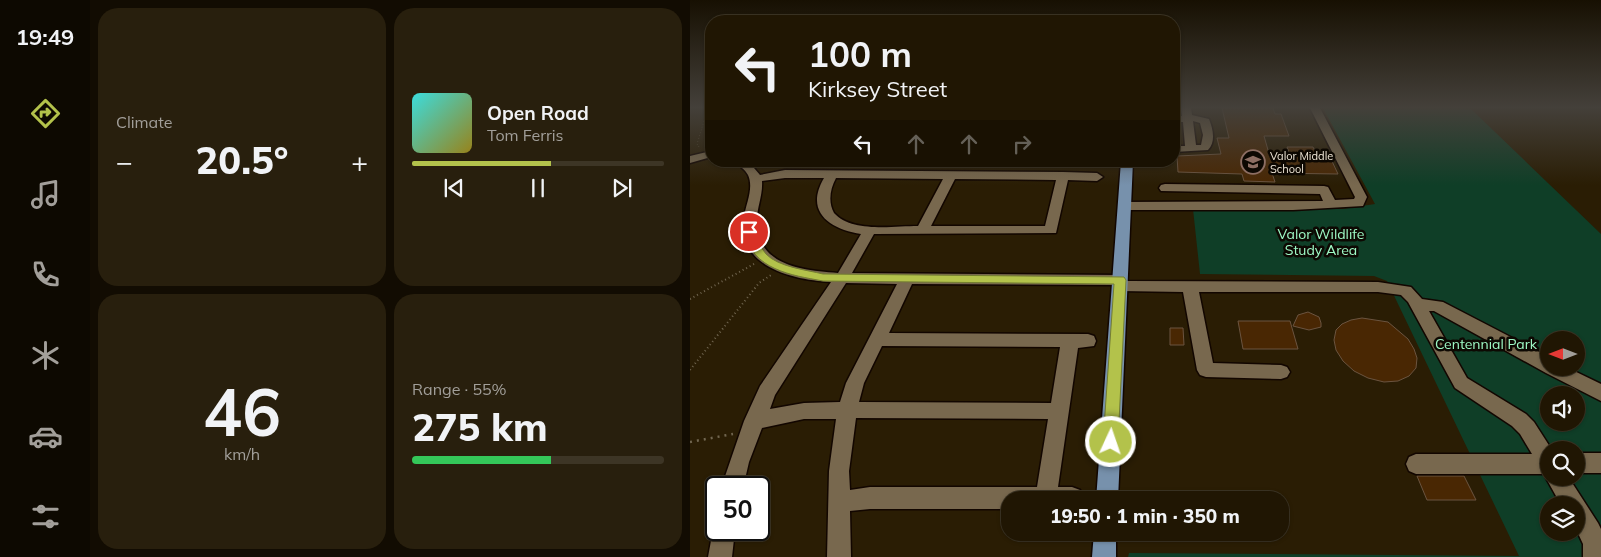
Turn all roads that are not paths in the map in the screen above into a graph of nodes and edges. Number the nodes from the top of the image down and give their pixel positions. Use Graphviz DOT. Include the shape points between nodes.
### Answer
graph roads {
  1 [pos="1189,134"];
  2 [pos="1208,134"];
  3 [pos="1328,134"];
  4 [pos="1180,149"];
  5 [pos="1191,149"];
  6 [pos="705,156"];
  7 [pos="690,160"];
  8 [pos="748,167"];
  9 [pos="1127,167"];
  10 [pos="833,174"];
  11 [pos="951,175"];
  12 [pos="1063,176"];
  13 [pos="1097,176"];
  14 [pos="755,179"];
  15 [pos="1165,188"];
  16 [pos="1194,189"];
  17 [pos="1196,205"];
  18 [pos="1331,205"];
  19 [pos="1125,206"];
  20 [pos="870,230"];
  21 [pos="922,230"];
  22 [pos="842,278"];
  23 [pos="907,279"];
  24 [pos="1120,283"];
  25 [pos="1190,286"];
  26 [pos="1418,304"];
  27 [pos="877,339"];
  28 [pos="1540,361"];
  29 [pos="1281,372"];
  30 [pos="1568,376"];
  31 [pos="1601,393"];
  32 [pos="847,410"];
  33 [pos="1059,411"];
  34 [pos="752,426"];
  35 [pos="1540,449"];
  36 [pos="1540,463"];
  37 [pos="1585,463"];
  38 [pos="1601,463"];
  39 [pos="1416,464"];
  40 [pos="735,476"];
  41 [pos="1047,491"];
  42 [pos="1108,491"];
  43 [pos="1001,498"];
  44 [pos="838,502"];
  45 [pos="1585,523"];
  46 [pos="722,541"];
  47 [pos="1105,541"];
  48 [pos="720,557"];
  49 [pos="839,557"];
  50 [pos="1104,557"];
  51 [pos="1595,557"];
  1 -- 5 [label="street"];
  2 -- 5 [label="street" via="1204,148"];
  3 -- 18 [label="street" via="1361,198 1359,203"];
  4 -- 5 [label="street"];
  6 -- 7 [label="street"];
  8 -- 14 [label="street"];
  9 -- 19 [label="main road"];
  10 -- 11 [label="street"];
  10 -- 14 [label="street" via="785,174"];
  10 -- 20 [label="street" via="825,184 824,206 828,215 842,226"];
  11 -- 12 [label="street"];
  11 -- 21 [label="street"];
  12 -- 13 [label="street"];
  12 -- 21 [label="street" via="1051,230"];
  14 -- 22 [label="street" via="749,232 751,241 764,259 782,268 823,278"];
  15 -- 16 [label="street"];
  16 -- 17 [label="street"];
  16 -- 18 [label="street" via="1324,190"];
  17 -- 18 [label="street"];
  17 -- 19 [label="street"];
  19 -- 24 [label="main road"];
  20 -- 21 [label="street"];
  20 -- 22 [label="street"];
  22 -- 23 [label="street"];
  22 -- 34 [label="street" via="782,367"];
  23 -- 24 [label="street"];
  23 -- 27 [label="street"];
  24 -- 25 [label="street"];
  24 -- 42 [label="main road"];
  25 -- 26 [label="street" via="1390,288 1406,291"];
  25 -- 29 [label="street" via="1206,370"];
  26 -- 28 [label="street" via="1437,306"];
  26 -- 35 [label="street" via="1462,383 1519,420"];
  27 -- 32 [label="street" via="855,383"];
  27 -- 33 [label="street" via="1079,341"];
  30 -- 31 [label="street"];
  32 -- 33 [label="street"];
  32 -- 34 [label="street" via="780,414"];
  32 -- 44 [label="street"];
  33 -- 41 [label="street"];
  34 -- 40 [label="street"];
  36 -- 39 [label="street"];
  37 -- 38 [label="street"];
  43 -- 44 [label="street" via="870,498"];
  44 -- 49 [label="street"];
  45 -- 51 [label="street" via="1597,549"];
  46 -- 48 [label="street"];
  47 -- 50 [label="main road"];
}
